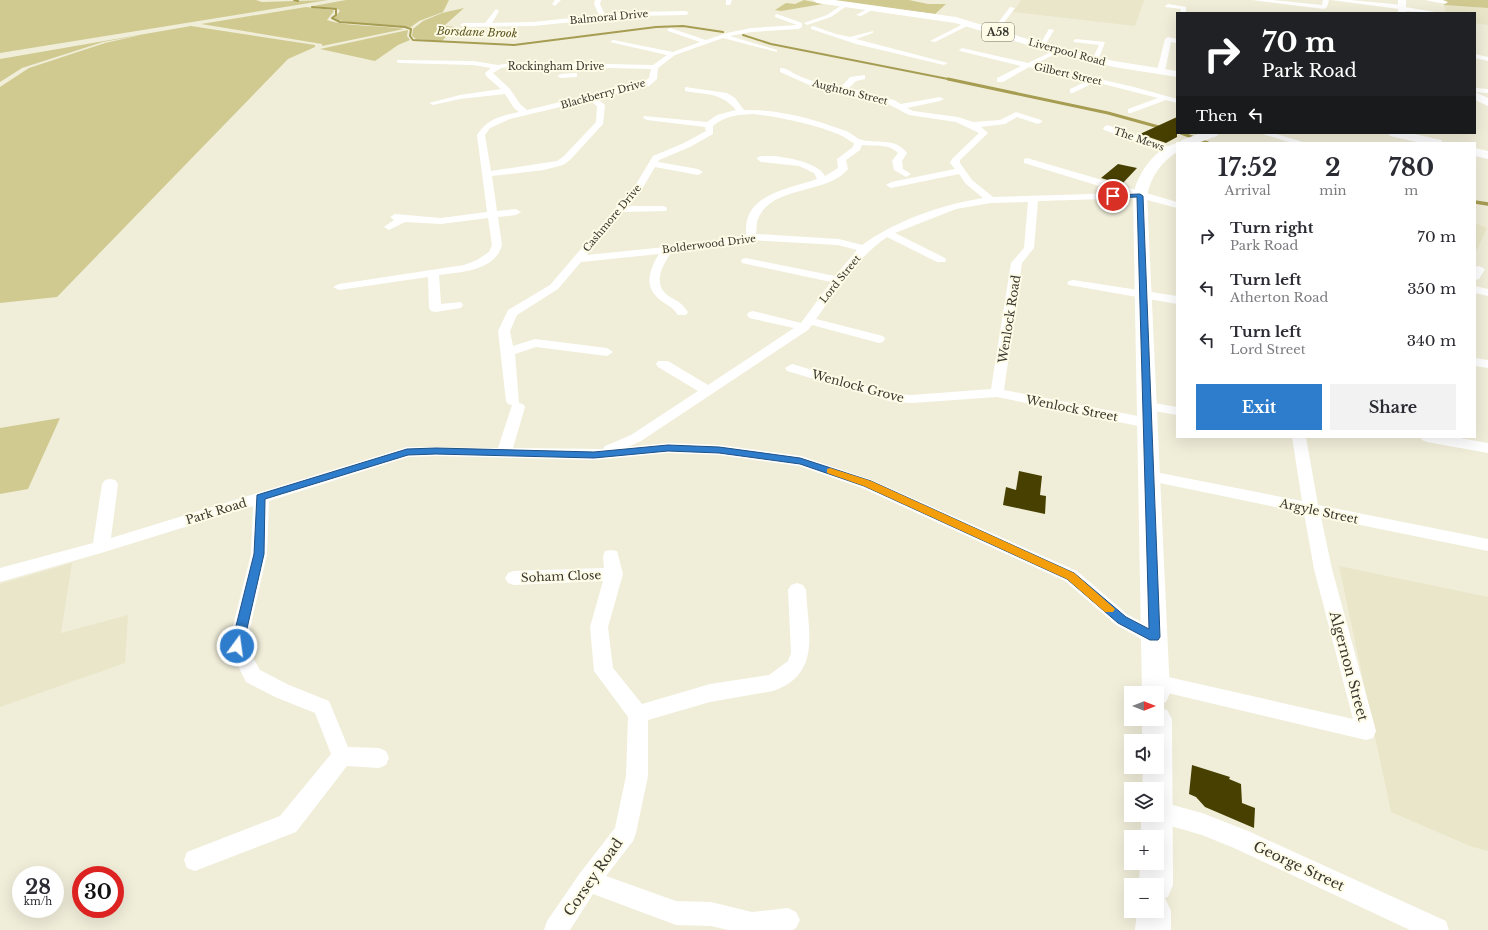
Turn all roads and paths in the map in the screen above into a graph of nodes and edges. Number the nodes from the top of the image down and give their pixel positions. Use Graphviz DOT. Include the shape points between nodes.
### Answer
graph roads {
  1 [pos="817,0"];
  2 [pos="1255,0"];
  3 [pos="1326,0"];
  4 [pos="1334,0"];
  5 [pos="1428,0"];
  6 [pos="597,2"];
  7 [pos="1445,2"];
  8 [pos="848,6"];
  9 [pos="1168,6"];
  10 [pos="1402,7"];
  11 [pos="1012,8"];
  12 [pos="871,9"];
  13 [pos="496,10"];
  14 [pos="1185,10"];
  15 [pos="1432,12"];
  16 [pos="859,15"];
  17 [pos="777,16"];
  18 [pos="603,17"];
  19 [pos="684,21"];
  20 [pos="969,23"];
  21 [pos="463,25"];
  22 [pos="487,25"];
  23 [pos="802,25"];
  24 [pos="815,27"];
  25 [pos="670,30"];
  26 [pos="1051,30"];
  27 [pos="995,31"];
  28 [pos="871,32"];
  29 [pos="722,36"];
  30 [pos="850,39"];
  31 [pos="1176,40"];
  32 [pos="933,41"];
  33 [pos="1076,41"];
  34 [pos="613,42"];
  35 [pos="706,42"];
  36 [pos="1042,46"];
  37 [pos="962,50"];
  38 [pos="775,51"];
  39 [pos="1057,51"];
  40 [pos="673,54"];
  41 [pos="1476,56"];
  42 [pos="1488,58"];
  43 [pos="1096,60"];
  44 [pos="399,61"];
  45 [pos="944,63"];
  46 [pos="581,65"];
  47 [pos="1030,65"];
  48 [pos="655,66"];
  49 [pos="498,67"];
  50 [pos="783,70"];
  51 [pos="1161,71"];
  52 [pos="1176,74"];
  53 [pos="561,76"];
  54 [pos="862,77"];
  55 [pos="1000,80"];
  56 [pos="1094,80"];
  57 [pos="688,89"];
  58 [pos="844,89"];
  59 [pos="1476,90"];
  60 [pos="507,91"];
  61 [pos="1073,91"];
  62 [pos="1488,93"];
  63 [pos="1476,95"];
  64 [pos="1476,96"];
  65 [pos="591,98"];
  66 [pos="940,99"];
  67 [pos="1173,99"];
  68 [pos="431,103"];
  69 [pos="1488,103"];
  70 [pos="902,106"];
  71 [pos="1131,111"];
  72 [pos="525,112"];
  73 [pos="742,112"];
  74 [pos="647,118"];
  75 [pos="1038,122"];
  76 [pos="474,125"];
  77 [pos="709,125"];
  78 [pos="973,125"];
  79 [pos="487,126"];
  80 [pos="1107,128"];
  81 [pos="1209,134"];
  82 [pos="1267,134"];
  83 [pos="1398,134"];
  84 [pos="859,142"];
  85 [pos="1189,142"];
  86 [pos="1298,142"];
  87 [pos="1433,142"];
  88 [pos="1176,144"];
  89 [pos="1176,148"];
  90 [pos="1476,152"];
  91 [pos="1488,155"];
  92 [pos="762,158"];
  93 [pos="1027,161"];
  94 [pos="652,164"];
  95 [pos="961,171"];
  96 [pos="698,172"];
  97 [pos="486,174"];
  98 [pos="906,174"];
  99 [pos="822,180"];
  100 [pos="891,185"];
  101 [pos="1140,196"];
  102 [pos="1033,198"];
  103 [pos="991,200"];
  104 [pos="1176,205"];
  105 [pos="621,209"];
  106 [pos="662,209"];
  107 [pos="516,212"];
  108 [pos="492,215"];
  109 [pos="389,227"];
  110 [pos="886,234"];
  111 [pos="751,237"];
  112 [pos="864,249"];
  113 [pos="666,250"];
  114 [pos="578,259"];
  115 [pos="941,260"];
  116 [pos="746,261"];
  117 [pos="433,273"];
  118 [pos="838,280"];
  119 [pos="1073,283"];
  120 [pos="1476,289"];
  121 [pos="328,293"];
  122 [pos="1488,293"];
  123 [pos="1143,294"];
  124 [pos="1176,300"];
  125 [pos="457,305"];
  126 [pos="682,312"];
  127 [pos="753,315"];
  128 [pos="806,323"];
  129 [pos="879,339"];
  130 [pos="508,352"];
  131 [pos="607,352"];
  132 [pos="1476,362"];
  133 [pos="663,364"];
  134 [pos="1488,364"];
  135 [pos="792,368"];
  136 [pos="707,390"];
  137 [pos="997,393"];
  138 [pos="1176,411"];
  139 [pos="1148,414"];
  140 [pos="1299,438"];
  141 [pos="1433,438"];
  142 [pos="1488,448"];
  143 [pos="504,452"];
  144 [pos="600,454"];
  145 [pos="1150,476"];
  146 [pos="110,484"];
  147 [pos="261,498"];
  148 [pos="1311,509"];
  149 [pos="1488,545"];
  150 [pos="101,547"];
  151 [pos="0,575"];
  152 [pos="514,578"];
  153 [pos="797,590"];
  154 [pos="1154,637"];
  155 [pos="1156,686"];
  156 [pos="1164,690"];
  157 [pos="638,714"];
  158 [pos="1157,726"];
  159 [pos="342,756"];
  160 [pos="379,758"];
  161 [pos="1158,782"];
  162 [pos="1164,814"];
  163 [pos="195,860"];
  164 [pos="588,881"];
  165 [pos="1154,918"];
  166 [pos="788,920"];
  167 [pos="556,930"];
  168 [pos="1153,930"];
  169 [pos="1437,930"];
  1 -- 8 [label="main road, Liverpool Road / A58"];
  2 -- 3 [label="street" via="1324,7"];
  4 -- 10 [label="street"];
  5 -- 7 [label="street"];
  6 -- 18 [label="street"];
  8 -- 12 [label="main road, Liverpool Road / A58"];
  8 -- 23 [label="street"];
  8 -- 24 [label="street" via="842,14"];
  9 -- 14 [label="street"];
  10 -- 15 [label="street"];
  11 -- 27 [label="street"];
  12 -- 16 [label="street"];
  12 -- 20 [label="main road, Liverpool Road / A58" via="924,14"];
  13 -- 22 [label="street"];
  17 -- 23 [label="street"];
  18 -- 19 [label="street, Balmoral Drive" via="686,10"];
  18 -- 22 [label="street, Balmoral Drive" via="533,26"];
  20 -- 27 [label="main road, Liverpool Road / A58"];
  20 -- 32 [label="street"];
  21 -- 22 [label="street, Balmoral Drive"];
  23 -- 24 [label="street"];
  23 -- 29 [label="street, Blackberry Drive"];
  24 -- 30 [label="street" via="834,36"];
  25 -- 35 [label="street"];
  26 -- 36 [label="street"];
  27 -- 36 [label="main road, Liverpool Road / A58"];
  28 -- 30 [label="street"];
  29 -- 35 [label="street, Blackberry Drive"];
  29 -- 38 [label="street"];
  30 -- 45 [label="street"];
  31 -- 51 [label="street" via="1168,38"];
  33 -- 43 [label="street" via="1103,43"];
  34 -- 40 [label="street"];
  35 -- 40 [label="street, Blackberry Drive"];
  36 -- 39 [label="main road, Liverpool Road / A58"];
  37 -- 47 [label="street, Gilbert Street"];
  39 -- 43 [label="main road, Liverpool Road / A58"];
  39 -- 47 [label="street"];
  40 -- 48 [label="street, Blackberry Drive"];
  41 -- 42 [label="street"];
  43 -- 51 [label="main road, Liverpool Road / A58"];
  44 -- 49 [label="street" via="410,63 464,60"];
  46 -- 48 [label="street, Rockingham Drive"];
  46 -- 49 [label="street, Rockingham Drive" via="550,61"];
  46 -- 53 [label="street" via="576,76"];
  47 -- 55 [label="street"];
  47 -- 56 [label="street, Gilbert Street"];
  48 -- 65 [label="street, Blackberry Drive" via="650,82"];
  49 -- 60 [label="street, Rockingham Drive" via="492,70 490,75"];
  50 -- 58 [label="street, Aughton Street" via="816,84"];
  51 -- 52 [label="main road, Liverpool Road / A58"];
  54 -- 58 [label="street" via="854,79"];
  56 -- 61 [label="street"];
  56 -- 67 [label="street, Gilbert Street"];
  57 -- 73 [label="street" via="724,95"];
  58 -- 70 [label="street, Aughton Street" via="855,95"];
  59 -- 62 [label="street"];
  60 -- 68 [label="street"];
  60 -- 72 [label="street, Rockingham Drive" via="517,106"];
  62 -- 63 [label="street"];
  64 -- 69 [label="main road"];
  65 -- 72 [label="street, Blackberry Drive"];
  65 -- 97 [label="street" via="601,106 600,122 557,166"];
  66 -- 70 [label="street"];
  67 -- 71 [label="street"];
  70 -- 78 [label="street, Aughton Street" via="910,113 950,117 965,120"];
  72 -- 79 [label="street, Blackberry Drive" via="500,119"];
  73 -- 77 [label="street, Cashmore Drive" via="725,114 714,119"];
  73 -- 84 [label="street, Cashmore Drive" via="781,115 805,126 846,135"];
  74 -- 77 [label="street"];
  75 -- 78 [label="street" via="1016,114 1002,122"];
  76 -- 79 [label="street, Blackberry Drive"];
  77 -- 94 [label="street, Cashmore Drive" via="710,132 702,138 656,158"];
  78 -- 95 [label="street" via="984,134 956,159 955,163"];
  79 -- 97 [label="street" via="481,135"];
  80 -- 88 [label="street, The Mews"];
  81 -- 85 [label="main road"];
  82 -- 86 [label="street"];
  83 -- 87 [label="main road"];
  84 -- 98 [label="street" via="884,142 898,146 903,153 898,161 899,170"];
  84 -- 99 [label="street" via="857,148 841,159 843,169 837,175"];
  89 -- 101 [label="main road" via="1163,155 1146,176"];
  90 -- 91 [label="main road"];
  92 -- 99 [label="street" via="801,163 818,171"];
  93 -- 101 [label="street"];
  94 -- 96 [label="street"];
  94 -- 105 [label="street, Cashmore Drive" via="639,187"];
  95 -- 100 [label="street"];
  95 -- 103 [label="street" via="969,182"];
  97 -- 108 [label="street"];
  99 -- 111 [label="street" via="792,189 768,201 756,211 750,226"];
  101 -- 102 [label="street, Lord Street"];
  101 -- 104 [label="street"];
  101 -- 123 [label="main road"];
  102 -- 103 [label="street, Lord Street"];
  102 -- 137 [label="street, Wenlock Road" via="1029,248 1017,263"];
  103 -- 110 [label="street, Lord Street" via="954,206"];
  105 -- 106 [label="street"];
  105 -- 114 [label="street, Cashmore Drive"];
  107 -- 108 [label="street"];
  108 -- 109 [label="street" via="441,221 399,218"];
  108 -- 117 [label="street" via="497,245 494,253 473,266"];
  110 -- 112 [label="street, Lord Street"];
  110 -- 115 [label="street"];
  111 -- 112 [label="street, Bolderwood Drive" via="839,242"];
  111 -- 113 [label="street, Bolderwood Drive"];
  112 -- 118 [label="street, Lord Street"];
  113 -- 114 [label="street, Bolderwood Drive"];
  113 -- 126 [label="street" via="654,270 655,285 661,296 676,302"];
  114 -- 130 [label="street, Cashmore Drive" via="554,287 512,313 504,331"];
  116 -- 118 [label="street"];
  117 -- 121 [label="street" via="338,283"];
  117 -- 125 [label="street" via="436,311"];
  118 -- 128 [label="street, Lord Street"];
  119 -- 123 [label="street"];
  120 -- 122 [label="street"];
  123 -- 124 [label="street"];
  123 -- 139 [label="main road"];
  127 -- 128 [label="street"];
  128 -- 129 [label="street"];
  128 -- 136 [label="street, Lord Street"];
  130 -- 131 [label="street" via="535,343"];
  130 -- 143 [label="street, Cashmore Drive" via="516,404"];
  132 -- 134 [label="street"];
  133 -- 136 [label="street"];
  135 -- 137 [label="street, Wenlock Grove" via="893,398 912,400"];
  136 -- 144 [label="street, Lord Street" via="636,438"];
  137 -- 139 [label="street, Wenlock Street"];
  138 -- 139 [label="street, Wenlock Street"];
  139 -- 145 [label="main road"];
  140 -- 148 [label="street, Algernon Street"];
  141 -- 142 [label="street"];
  143 -- 144 [label="street, Park Road"];
  143 -- 147 [label="street, Park Road" via="407,452"];
  144 -- 154 [label="street, Park Road" via="668,448 712,450 800,461 867,484 1071,576 1122,620"];
  145 -- 148 [label="street, Argyle Street"];
  145 -- 154 [label="main road"];
  146 -- 150 [label="street"];
  147 -- 150 [label="street, Park Road"];
  147 -- 159 [label="street" via="259,554 237,646 253,676 322,708"];
  148 -- 149 [label="street, Argyle Street"];
  148 -- 156 [label="street, Algernon Street" via="1323,569 1366,731"];
  150 -- 151 [label="street, Park Road"];
  152 -- 157 [label="street, Soham Close" via="612,565 599,627 604,670"];
  153 -- 157 [label="street" via="800,653 796,666 773,683 710,693"];
  154 -- 155 [label="main road"];
  157 -- 164 [label="street, Corsey Road" via="637,776 625,833"];
  158 -- 161 [label="main road"];
  159 -- 160 [label="street"];
  159 -- 163 [label="street" via="288,824"];
  162 -- 169 [label="street, George Street" via="1202,824 1240,839"];
  164 -- 166 [label="street" via="676,913 711,914 752,924"];
  164 -- 167 [label="street, Corsey Road"];
  165 -- 168 [label="main road"];
}
